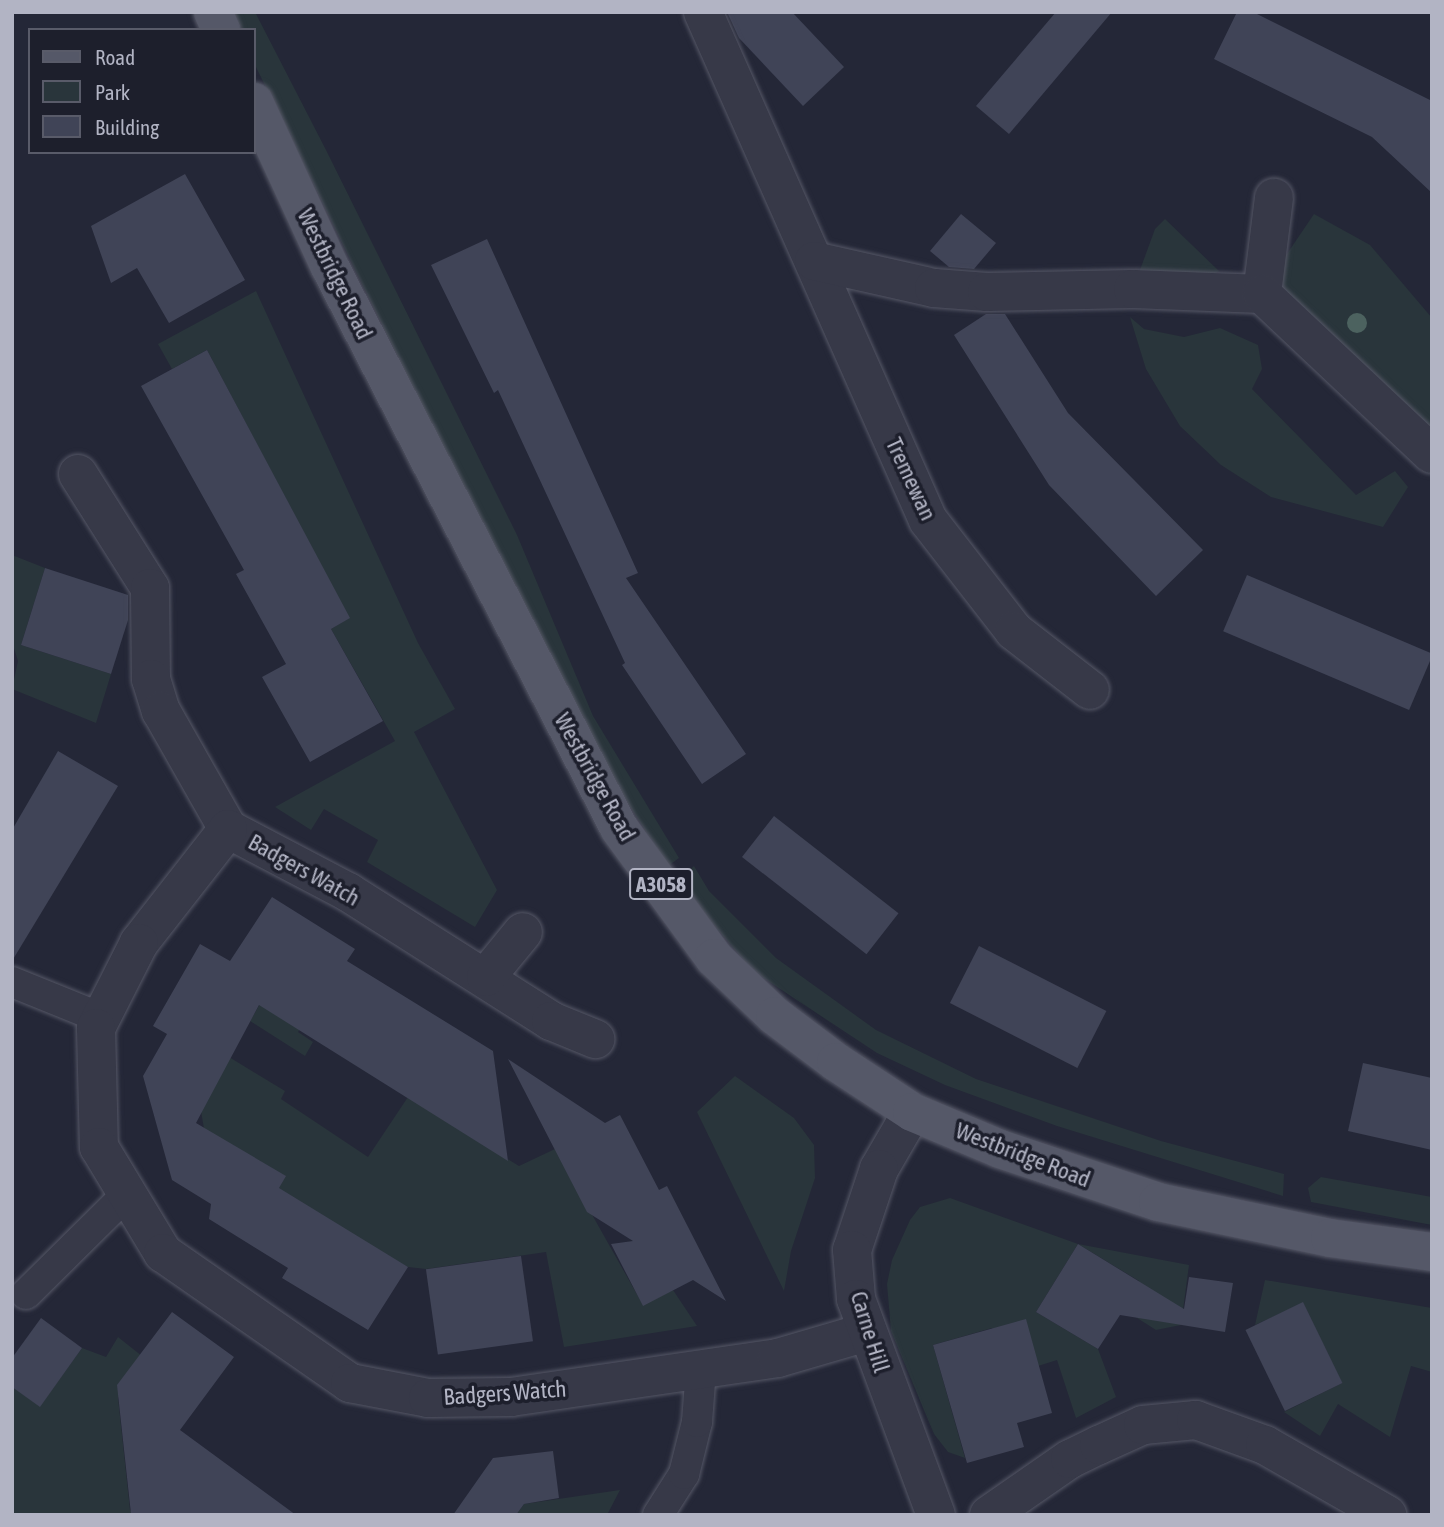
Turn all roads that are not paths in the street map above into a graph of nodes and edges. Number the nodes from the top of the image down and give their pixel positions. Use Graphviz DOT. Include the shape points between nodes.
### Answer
graph roads {
  1 [pos="213,12"];
  2 [pos="703,12"];
  3 [pos="220,28"];
  4 [pos="256,106"];
  5 [pos="1274,198"];
  6 [pos="814,261"];
  7 [pos="1262,294"];
  8 [pos="1432,454"];
  9 [pos="78,474"];
  10 [pos="1090,690"];
  11 [pos="228,829"];
  12 [pos="523,932"];
  13 [pos="486,977"];
  14 [pos="12,982"];
  15 [pos="101,1018"];
  16 [pos="595,1039"];
  17 [pos="912,1112"];
  18 [pos="127,1194"];
  19 [pos="1432,1252"];
  20 [pos="26,1294"];
  21 [pos="867,1332"];
  22 [pos="701,1369"];
  23 [pos="658,1515"];
  24 [pos="936,1515"];
  25 [pos="989,1515"];
  26 [pos="1387,1515"];
  1 -- 3 [label="main road"];
  2 -- 6 [label="street, Tremewan"];
  4 -- 17 [label="main road, Westbridge Road / A3058" via="330,267 619,828 714,958 775,1016"];
  5 -- 7 [label="street"];
  6 -- 7 [label="street" via="934,288 987,292 1133,289"];
  6 -- 10 [label="street, Tremewan" via="928,520 1014,631"];
  7 -- 8 [label="street"];
  9 -- 11 [label="street, Badgers Watch" via="150,589 151,679 161,711"];
  11 -- 13 [label="street, Badgers Watch" via="337,886"];
  11 -- 15 [label="street, Badgers Watch" via="139,943"];
  12 -- 13 [label="street"];
  13 -- 16 [label="street, Badgers Watch" via="551,1021"];
  14 -- 15 [label="lane"];
  15 -- 18 [label="street, Badgers Watch" via="96,1028 99,1147"];
  17 -- 19 [label="main road, Westbridge Road / A3058" via="1000,1149 1158,1202 1330,1238"];
  17 -- 21 [label="street, Carne Hill" via="879,1169 852,1250 856,1299"];
  18 -- 20 [label="lane"];
  18 -- 22 [label="street, Badgers Watch" via="163,1253 350,1383 428,1398 511,1397"];
  21 -- 22 [label="street, Badgers Watch" via="790,1356"];
  21 -- 24 [label="street, Carne Hill"];
  22 -- 23 [label="lane" via="697,1422 684,1474"];
  25 -- 26 [label="street" via="1089,1450 1143,1425 1196,1420 1265,1444"];
}
